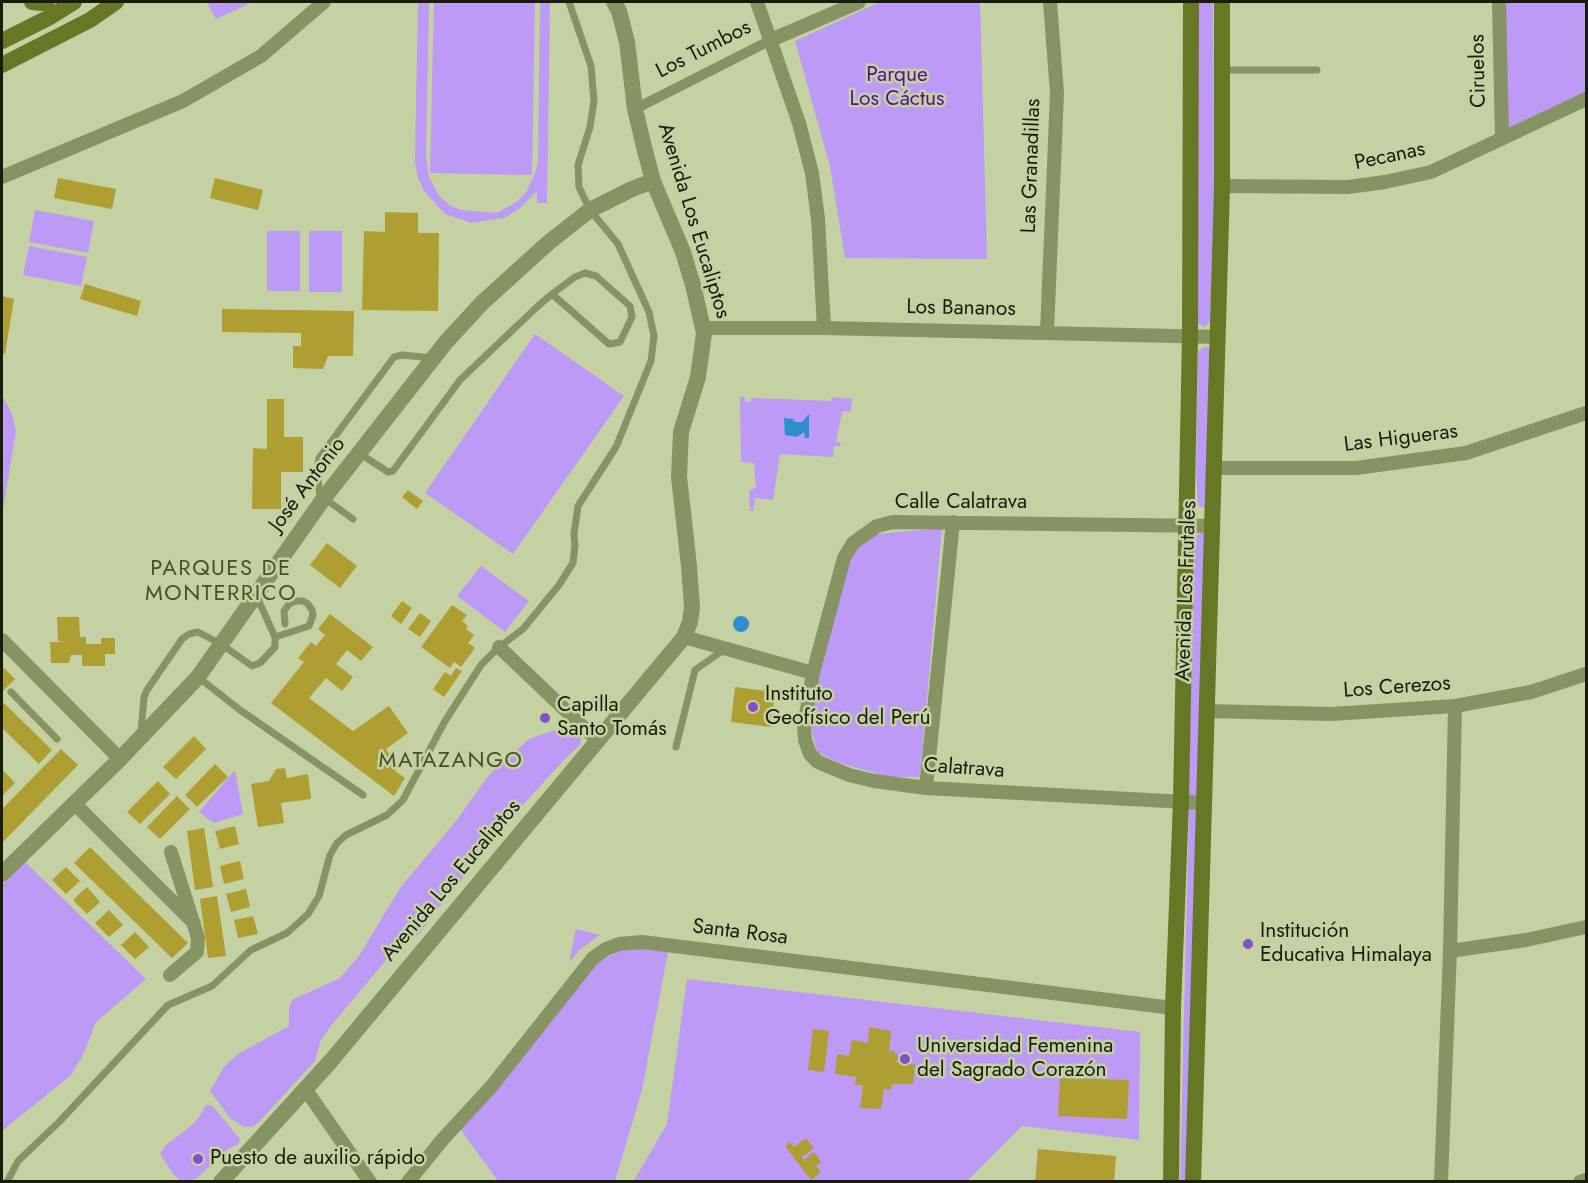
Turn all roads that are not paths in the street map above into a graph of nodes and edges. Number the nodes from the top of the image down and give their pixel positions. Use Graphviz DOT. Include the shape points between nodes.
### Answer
graph roads {
  1 [pos="32,2"];
  2 [pos="47,2"];
  3 [pos="74,2"];
  4 [pos="116,2"];
  5 [pos="324,2"];
  6 [pos="569,2"];
  7 [pos="614,2"];
  8 [pos="757,2"];
  9 [pos="859,2"];
  10 [pos="1050,2"];
  11 [pos="1191,2"];
  12 [pos="1222,2"];
  13 [pos="1498,2"];
  14 [pos="771,40"];
  15 [pos="2,41"];
  16 [pos="2,65"];
  17 [pos="1222,70"];
  18 [pos="1317,70"];
  19 [pos="1587,99"];
  20 [pos="635,109"];
  21 [pos="1502,139"];
  22 [pos="2,177"];
  23 [pos="654,181"];
  24 [pos="1222,186"];
  25 [pos="590,210"];
  26 [pos="552,294"];
  27 [pos="703,328"];
  28 [pos="825,328"];
  29 [pos="1047,332"];
  30 [pos="1190,336"];
  31 [pos="1218,337"];
  32 [pos="434,358"];
  33 [pos="1587,412"];
  34 [pos="359,453"];
  35 [pos="1214,468"];
  36 [pos="323,500"];
  37 [pos="352,519"];
  38 [pos="953,522"];
  39 [pos="1186,525"];
  40 [pos="1212,526"];
  41 [pos="256,595"];
  42 [pos="285,624"];
  43 [pos="275,637"];
  44 [pos="684,638"];
  45 [pos="2,640"];
  46 [pos="221,644"];
  47 [pos="499,647"];
  48 [pos="725,649"];
  49 [pos="813,673"];
  50 [pos="1587,674"];
  51 [pos="198,677"];
  52 [pos="11,692"];
  53 [pos="1455,706"];
  54 [pos="1206,711"];
  55 [pos="57,739"];
  56 [pos="140,739"];
  57 [pos="598,741"];
  58 [pos="676,747"];
  59 [pos="120,759"];
  60 [pos="926,788"];
  61 [pos="363,795"];
  62 [pos="1181,801"];
  63 [pos="1204,803"];
  64 [pos="75,804"];
  65 [pos="171,852"];
  66 [pos="2,874"];
  67 [pos="194,923"];
  68 [pos="1587,927"];
  69 [pos="1450,951"];
  70 [pos="170,975"];
  71 [pos="1173,1008"];
  72 [pos="306,1090"];
  73 [pos="1171,1158"];
  74 [pos="1587,1180"];
  75 [pos="7,1182"];
  76 [pos="221,1182"];
  77 [pos="370,1182"];
  78 [pos="408,1182"];
  79 [pos="1171,1182"];
  80 [pos="1177,1182"];
  81 [pos="1193,1182"];
  82 [pos="1441,1182"];
  83 [pos="1580,1182"];
  1 -- 2 [label="main road"];
  3 -- 15 [label="main road"];
  4 -- 16 [label="main road" via="90,20"];
  5 -- 22 [label="street" via="261,56 183,101"];
  6 -- 25 [label="lane" via="591,66 590,127 578,165 579,187"];
  7 -- 20 [label="street, Avenida Los Eucaliptos" via="627,42"];
  8 -- 14 [label="street"];
  9 -- 14 [label="street, Los Tumbos"];
  10 -- 29 [label="street, Las Granadillas" via="1057,93"];
  11 -- 30 [label="main road, Avenida Los Frutales"];
  12 -- 17 [label="main road, Avenida Los Frutales"];
  13 -- 21 [label="street, Ciruelos"];
  14 -- 20 [label="street, Los Tumbos"];
  14 -- 28 [label="street" via="812,173"];
  17 -- 18 [label="lane"];
  17 -- 24 [label="main road, Avenida Los Frutales"];
  19 -- 21 [label="street, Pecanas"];
  20 -- 23 [label="street, Avenida Los Eucaliptos"];
  21 -- 24 [label="street, Pecanas" via="1431,172 1385,182 1348,187"];
  23 -- 25 [label="street, José Antonio"];
  23 -- 27 [label="street, Avenida Los Eucaliptos" via="683,252"];
  24 -- 31 [label="main road, Avenida Los Frutales"];
  25 -- 32 [label="street, José Antonio" via="482,303"];
  25 -- 47 [label="lane" via="618,244 649,312 654,336 651,361 616,447 578,506 573,563 523,629"];
  26 -- 26 [label="lane" via="609,344 620,342 632,317 630,306 596,276 585,273 575,277"];
  26 -- 34 [label="lane" via="460,380 397,468 388,472"];
  27 -- 28 [label="street, Los Bananos"];
  27 -- 44 [label="street, Avenida Los Eucaliptos" via="698,377 681,432 679,477 692,608"];
  28 -- 29 [label="street, Los Bananos"];
  29 -- 30 [label="street, Los Bananos"];
  30 -- 31 [label="street, Los Bananos"];
  30 -- 39 [label="main road, Avenida Los Frutales"];
  31 -- 35 [label="main road, Avenida Los Frutales"];
  32 -- 34 [label="street, José Antonio"];
  32 -- 36 [label="lane" via="394,357 319,458 317,470"];
  33 -- 35 [label="street, Las Higueras" via="1466,453 1356,468"];
  34 -- 36 [label="street, José Antonio"];
  35 -- 40 [label="main road, Avenida Los Frutales"];
  36 -- 37 [label="lane"];
  36 -- 41 [label="street, José Antonio"];
  38 -- 39 [label="street, Calle Calatrava"];
  38 -- 49 [label="street, Calle Calatrava" via="893,522 877,526 853,543 844,558"];
  38 -- 60 [label="street"];
  39 -- 40 [label="street, Calle Calatrava"];
  39 -- 62 [label="main road, Avenida Los Frutales"];
  40 -- 54 [label="main road, Avenida Los Frutales"];
  41 -- 43 [label="lane"];
  41 -- 46 [label="street, José Antonio"];
  42 -- 43 [label="lane" via="284,610 289,604 309,604 309,626"];
  43 -- 46 [label="lane" via="275,647 252,666"];
  44 -- 48 [label="street"];
  44 -- 57 [label="street, Avenida Los Eucaliptos"];
  45 -- 59 [label="street"];
  46 -- 51 [label="street, José Antonio"];
  46 -- 56 [label="lane" via="198,632 182,639 144,697"];
  47 -- 57 [label="street"];
  47 -- 75 [label="lane" via="481,665 444,721 403,800 387,815 337,843 309,914 287,933 250,950 212,986 168,1005 18,1161"];
  48 -- 49 [label="street"];
  48 -- 58 [label="lane" via="694,670"];
  49 -- 60 [label="street, Calatrava" via="804,727 810,754 818,762 849,775"];
  50 -- 53 [label="street, Los Cerezos" via="1531,692"];
  51 -- 56 [label="street, José Antonio"];
  51 -- 61 [label="lane"];
  52 -- 55 [label="lane"];
  53 -- 54 [label="street, Los Cerezos" via="1331,714"];
  53 -- 69 [label="street"];
  54 -- 63 [label="main road, Avenida Los Frutales"];
  56 -- 59 [label="street, José Antonio"];
  57 -- 72 [label="street, Avenida Los Eucaliptos"];
  59 -- 64 [label="street, José Antonio"];
  60 -- 62 [label="street, Calatrava"];
  62 -- 63 [label="street, Calatrava"];
  62 -- 71 [label="main road, Avenida Los Frutales"];
  63 -- 81 [label="main road, Avenida Los Frutales"];
  64 -- 66 [label="street, José Antonio"];
  64 -- 67 [label="street"];
  65 -- 67 [label="street"];
  67 -- 70 [label="street" via="197,952"];
  68 -- 69 [label="street"];
  69 -- 82 [label="street"];
  71 -- 73 [label="main road, Avenida Los Frutales"];
  71 -- 78 [label="street, Santa Rosa" via="642,942 620,944 593,958 491,1087"];
  72 -- 76 [label="street, Avenida Los Eucaliptos"];
  72 -- 77 [label="street"];
  73 -- 79 [label="main road, Avenida Los Frutales"];
  73 -- 80 [label="main road" via="1177,1168"];
  74 -- 83 [label="street"];
}
